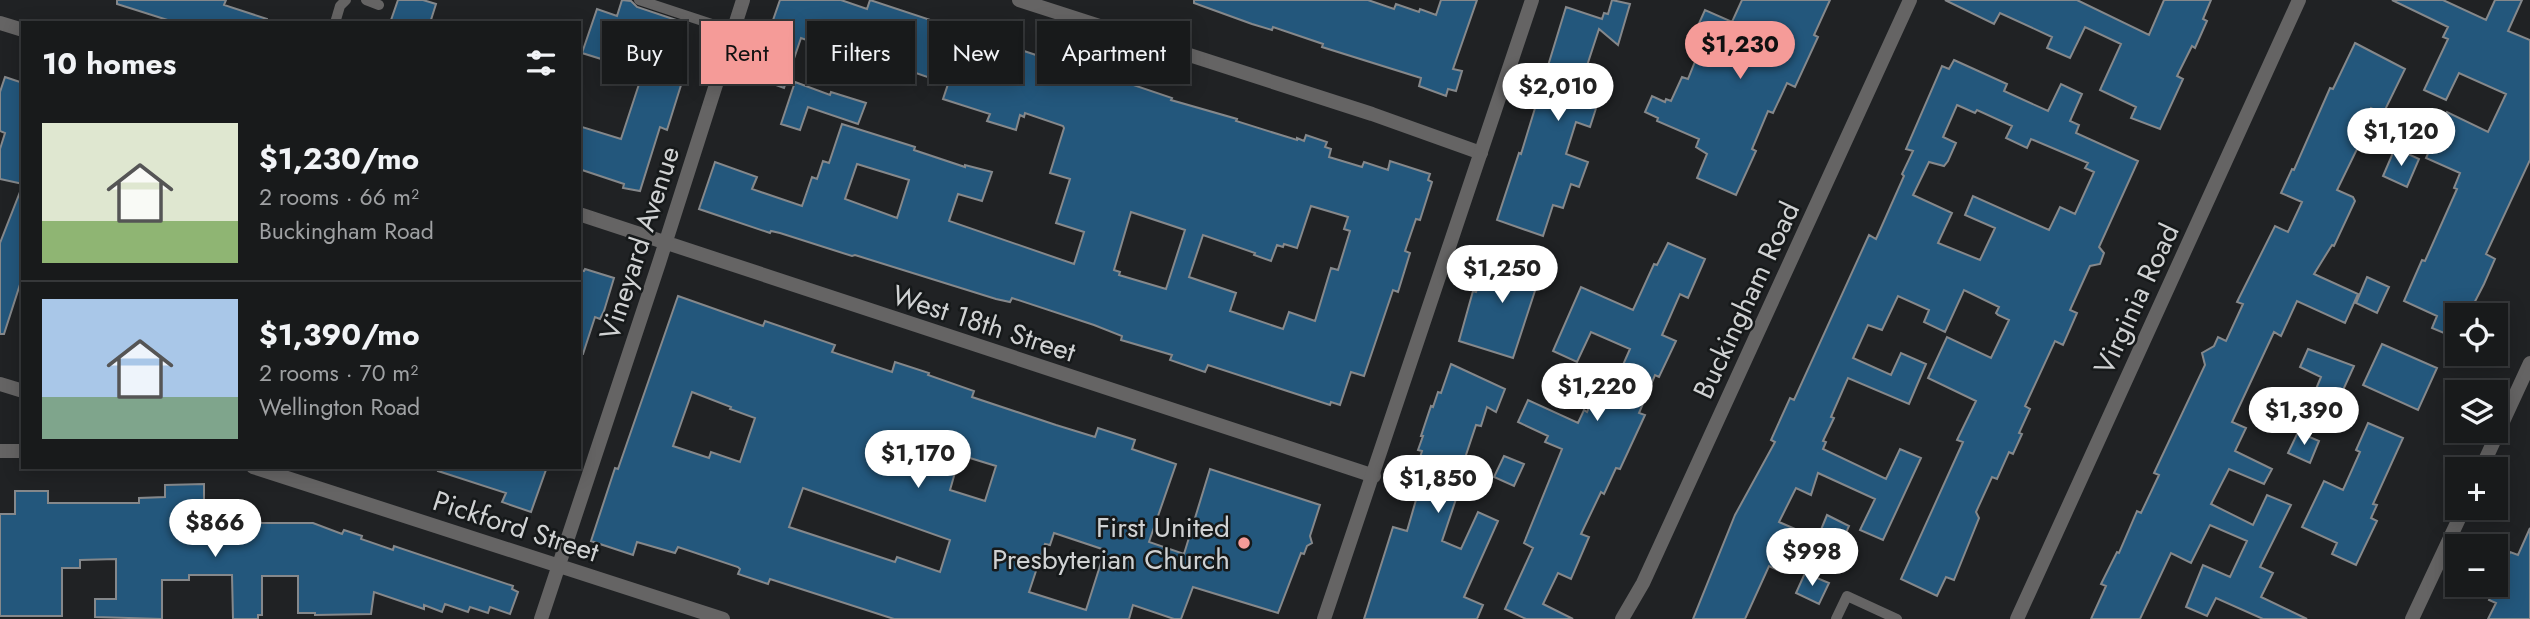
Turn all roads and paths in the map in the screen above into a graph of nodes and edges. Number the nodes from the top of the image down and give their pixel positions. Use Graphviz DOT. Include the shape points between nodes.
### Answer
graph roads {
  1 [pos="346,0"];
  2 [pos="366,0"];
  3 [pos="639,0"];
  4 [pos="743,0"];
  5 [pos="1019,0"];
  6 [pos="1532,0"];
  7 [pos="1910,0"];
  8 [pos="2299,0"];
  9 [pos="379,5"];
  10 [pos="336,21"];
  11 [pos="703,21"];
  12 [pos="736,21"];
  13 [pos="0,23"];
  14 [pos="21,29"];
  15 [pos="716,84"];
  16 [pos="1481,153"];
  17 [pos="581,215"];
  18 [pos="666,244"];
  19 [pos="2530,363"];
  20 [pos="0,384"];
  21 [pos="21,390"];
  22 [pos="0,451"];
  23 [pos="21,451"];
  24 [pos="2487,457"];
  25 [pos="259,469"];
  26 [pos="1374,476"];
  27 [pos="2457,520"];
  28 [pos="559,565"];
  29 [pos="541,619"];
  30 [pos="723,619"];
  31 [pos="1324,619"];
  32 [pos="1622,619"];
  33 [pos="1836,619"];
  34 [pos="1896,619"];
  35 [pos="2017,619"];
  36 [pos="2412,619"];
  1 -- 10 [label="lane"];
  2 -- 9 [label="lane"];
  3 -- 11 [label="lane"];
  4 -- 12 [label="street, Vineyard Avenue"];
  5 -- 16 [label="street"];
  6 -- 16 [label="street"];
  7 -- 32 [label="street, Buckingham Road" via="1643,583"];
  8 -- 35 [label="street, Virginia Road"];
  13 -- 14 [label="street"];
  15 -- 18 [label="street, Vineyard Avenue"];
  16 -- 26 [label="street"];
  17 -- 18 [label="street, West 18th Street"];
  18 -- 26 [label="street, West 18th Street"];
  18 -- 28 [label="street, Vineyard Avenue"];
  19 -- 24 [label="street"];
  20 -- 21 [label="street"];
  22 -- 23 [label="street"];
  25 -- 28 [label="street, Pickford Street"];
  26 -- 31 [label="street"];
  27 -- 36 [label="street"];
  28 -- 29 [label="street, Vineyard Avenue"];
  28 -- 30 [label="street, Pickford Street"];
  33 -- 34 [label="lane" via="1847,596"];
}
